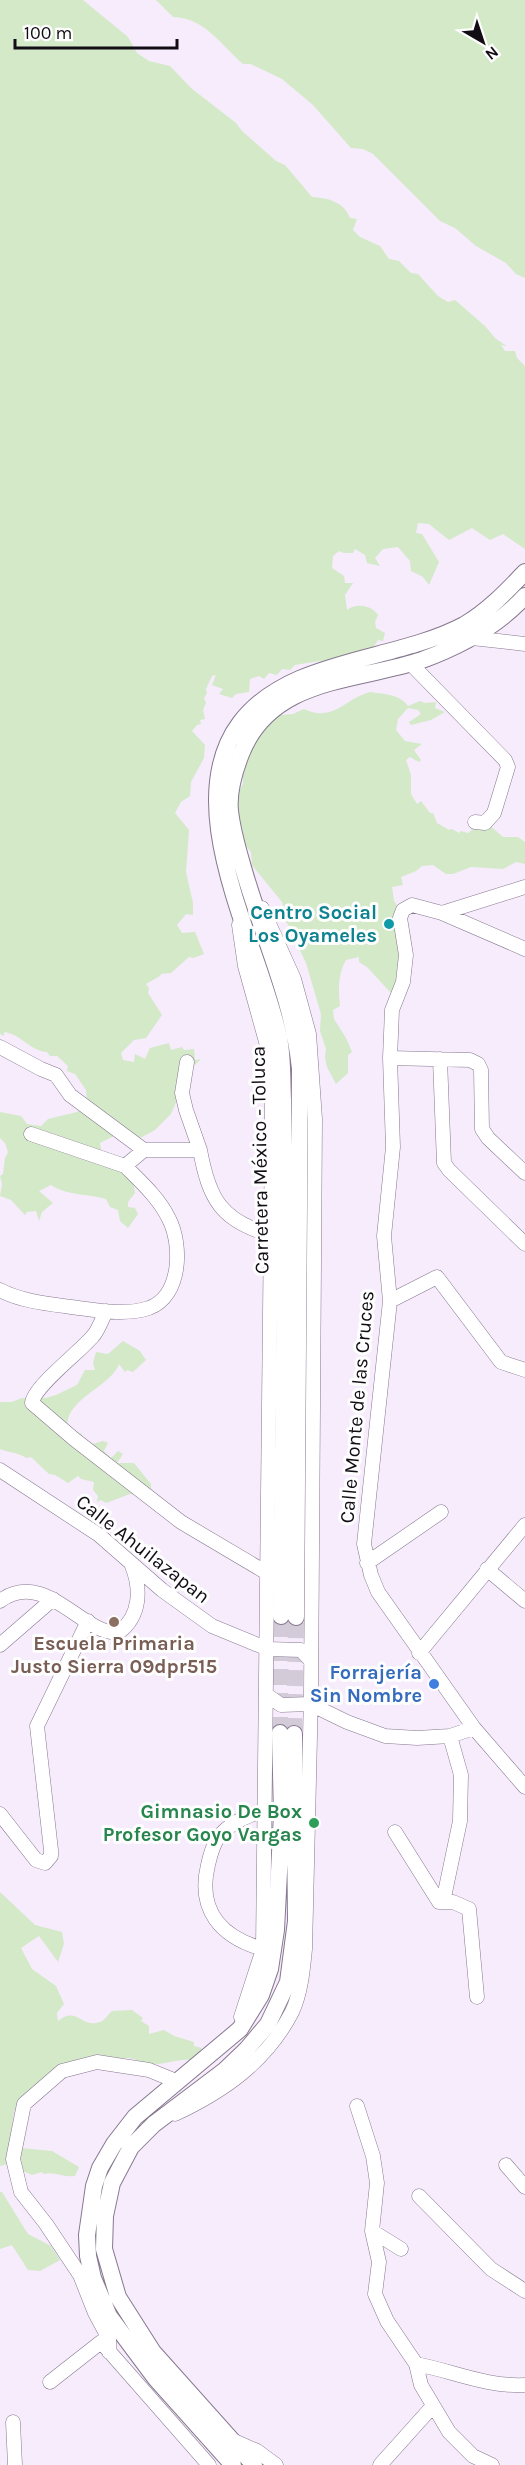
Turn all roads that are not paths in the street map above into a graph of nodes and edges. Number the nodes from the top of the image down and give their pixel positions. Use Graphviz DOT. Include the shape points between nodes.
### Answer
graph roads {
  1 [pos="525,572"];
  2 [pos="525,596"];
  3 [pos="472,638"];
  4 [pos="525,644"];
  5 [pos="410,663"];
  6 [pos="475,822"];
  7 [pos="243,869"];
  8 [pos="525,887"];
  9 [pos="234,894"];
  10 [pos="442,913"];
  11 [pos="525,949"];
  12 [pos="0,1047"];
  13 [pos="390,1058"];
  14 [pos="440,1059"];
  15 [pos="187,1062"];
  16 [pos="31,1134"];
  17 [pos="144,1150"];
  18 [pos="200,1150"];
  19 [pos="125,1166"];
  20 [pos="525,1173"];
  21 [pos="271,1234"];
  22 [pos="525,1244"];
  23 [pos="0,1290"];
  24 [pos="390,1301"];
  25 [pos="106,1311"];
  26 [pos="525,1370"];
  27 [pos="0,1470"];
  28 [pos="441,1512"];
  29 [pos="525,1525"];
  30 [pos="367,1563"];
  31 [pos="131,1564"];
  32 [pos="487,1569"];
  33 [pos="267,1574"];
  34 [pos="53,1599"];
  35 [pos="0,1601"];
  36 [pos="525,1601"];
  37 [pos="88,1621"];
  38 [pos="0,1645"];
  39 [pos="268,1649"];
  40 [pos="419,1653"];
  41 [pos="311,1661"];
  42 [pos="267,1695"];
  43 [pos="310,1704"];
  44 [pos="474,1728"];
  45 [pos="450,1736"];
  46 [pos="525,1787"];
  47 [pos="264,1810"];
  48 [pos="0,1814"];
  49 [pos="395,1832"];
  50 [pos="443,1902"];
  51 [pos="263,1949"];
  52 [pos="477,1997"];
  53 [pos="233,2036"];
  54 [pos="176,2081"];
  55 [pos="357,2106"];
  56 [pos="154,2124"];
  57 [pos="506,2165"];
  58 [pos="525,2187"];
  59 [pos="419,2196"];
  60 [pos="372,2231"];
  61 [pos="401,2248"];
  62 [pos="525,2291"];
  63 [pos="105,2347"];
  64 [pos="416,2364"];
  65 [pos="50,2382"];
  66 [pos="525,2385"];
  67 [pos="432,2407"];
  68 [pos="13,2422"];
  69 [pos="233,2441"];
  70 [pos="15,2465"];
  71 [pos="210,2465"];
  72 [pos="233,2465"];
  73 [pos="254,2465"];
  74 [pos="276,2465"];
  75 [pos="380,2465"];
  76 [pos="492,2465"];
  1 -- 9 [label="main road, Carretera México - Toluca" via="467,623 415,645 287,683 249,711 228,742 215,801"];
  2 -- 3 [label="main road, Carretera México - Toluca"];
  3 -- 4 [label="street"];
  3 -- 5 [label="main road, Carretera México - Toluca"];
  5 -- 6 [label="street" via="508,767 492,817 485,823"];
  5 -- 7 [label="main road, Carretera México - Toluca" via="293,695 253,730 232,777 234,832"];
  7 -- 9 [label="main road, Carretera México - Toluca" via="293,1022 300,1069 289,1616 282,1064 277,1026"];
  7 -- 41 [label="street" via="294,979 309,1034 313,1076"];
  8 -- 10 [label="street"];
  9 -- 21 [label="street" via="244,966 271,1068"];
  10 -- 11 [label="street"];
  10 -- 13 [label="street, Calle Monte de las Cruces" via="412,905 403,910 400,918 406,955 403,982 392,1010"];
  12 -- 17 [label="street" via="56,1075 70,1095"];
  13 -- 14 [label="street"];
  13 -- 24 [label="street, Calle Monte de las Cruces" via="393,1147 384,1236"];
  14 -- 20 [label="street" via="478,1064 482,1129"];
  14 -- 22 [label="street" via="444,1163"];
  15 -- 18 [label="street" via="182,1093"];
  16 -- 19 [label="street"];
  17 -- 18 [label="street"];
  17 -- 19 [label="street"];
  18 -- 21 [label="street" via="206,1179 218,1206 245,1226"];
  19 -- 25 [label="street" via="170,1220 176,1246 176,1274 157,1304 129,1312"];
  21 -- 33 [label="street"];
  23 -- 25 [label="street" via="44,1303"];
  24 -- 26 [label="street" via="437,1277 501,1362"];
  24 -- 30 [label="street, Calle Monte de las Cruces" via="365,1527"];
  25 -- 33 [label="street" via="95,1334 36,1391 32,1403 181,1522"];
  27 -- 31 [label="street, Calle Ahuilazapan" via="86,1526"];
  28 -- 30 [label="street"];
  29 -- 32 [label="street"];
  30 -- 40 [label="street, Calle Monte de las Cruces" via="378,1592"];
  31 -- 37 [label="street" via="139,1594 124,1628 114,1633"];
  31 -- 39 [label="street, Calle Ahuilazapan" via="206,1622"];
  32 -- 36 [label="street"];
  32 -- 40 [label="street"];
  33 -- 39 [label="street"];
  34 -- 35 [label="street" via="20,1591"];
  34 -- 37 [label="street"];
  34 -- 38 [label="street"];
  37 -- 48 [label="street" via="37,1726 49,1860 36,1860"];
  39 -- 41 [label="street" via="301,1650"];
  39 -- 42 [label="street"];
  40 -- 44 [label="street, Calle Monte de las Cruces"];
  41 -- 43 [label="street"];
  42 -- 43 [label="street" via="281,1705"];
  42 -- 47 [label="street"];
  43 -- 45 [label="street" via="385,1736"];
  43 -- 56 [label="street" via="305,1948 292,2011 266,2051 245,2073 206,2099"];
  44 -- 45 [label="street"];
  44 -- 46 [label="street, Calle Monte de las Cruces"];
  45 -- 50 [label="street" via="460,1775 460,1821"];
  47 -- 51 [label="street"];
  47 -- 51 [label="street" via="245,1817 218,1838 204,1881 206,1900 220,1927 246,1944"];
  49 -- 50 [label="street" via="439,1902"];
  50 -- 52 [label="street" via="469,1909"];
  51 -- 53 [label="street"];
  53 -- 54 [label="main road"];
  53 -- 56 [label="main road" via="261,1995 273,1951 287,1733 296,1921 288,1982 278,2008 252,2045"];
  54 -- 63 [label="street" via="149,2070 97,2062 62,2071 24,2104 13,2159 21,2192 80,2275 109,2339"];
  54 -- 72 [label="main road" via="135,2117 100,2168 90,2206 88,2256 109,2316 156,2379"];
  55 -- 60 [label="street" via="373,2156 376,2183"];
  56 -- 69 [label="main road" via="131,2147 112,2183 104,2249 118,2297 153,2352"];
  57 -- 58 [label="street"];
  59 -- 62 [label="street" via="491,2269"];
  60 -- 61 [label="street"];
  60 -- 64 [label="street" via="379,2262 375,2294 387,2321"];
  63 -- 65 [label="street"];
  63 -- 71 [label="street"];
  64 -- 66 [label="street" via="476,2381"];
  64 -- 67 [label="street"];
  67 -- 75 [label="street"];
  67 -- 76 [label="street" via="449,2432 473,2456"];
  68 -- 70 [label="street"];
  69 -- 73 [label="main road"];
  69 -- 74 [label="street"];
}
